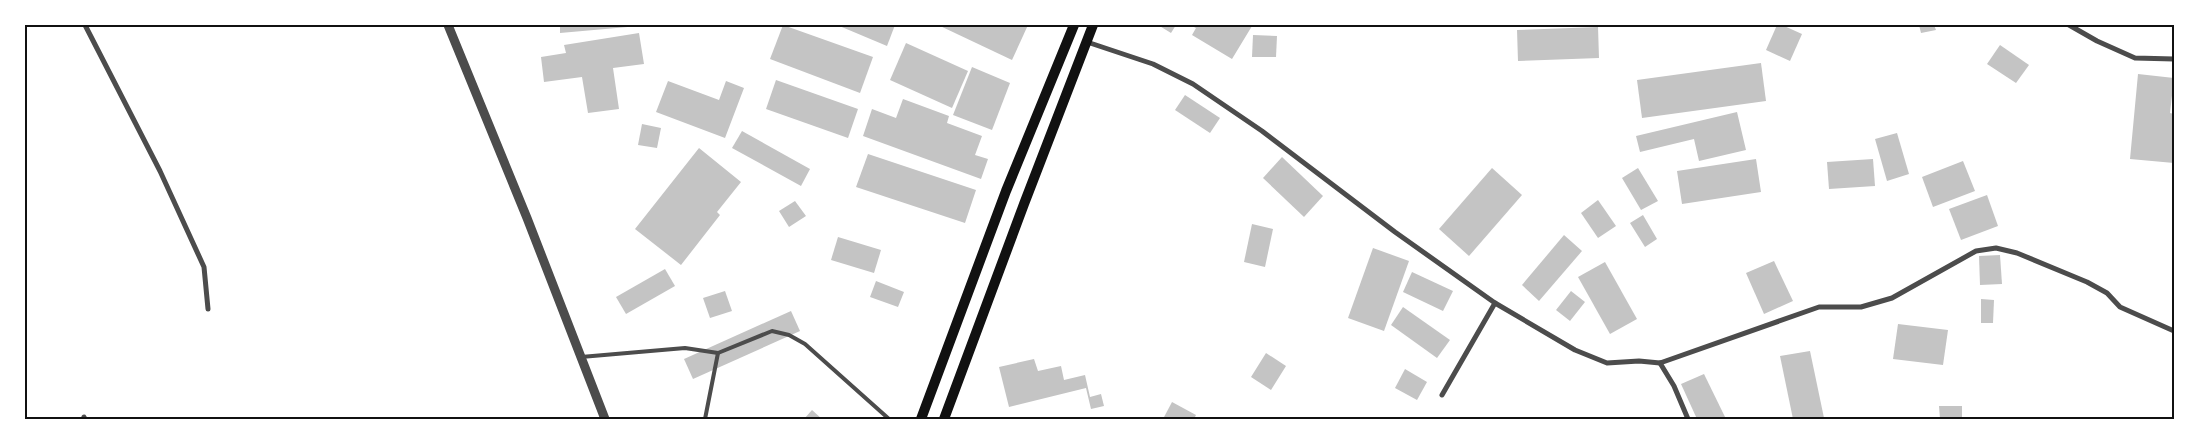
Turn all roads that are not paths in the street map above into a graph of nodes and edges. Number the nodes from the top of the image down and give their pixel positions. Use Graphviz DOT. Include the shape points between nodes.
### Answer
graph roads {
  1 [pos="85,25"];
  2 [pos="448,25"];
  3 [pos="1074,25"];
  4 [pos="1093,25"];
  5 [pos="2069,25"];
  6 [pos="1087,42"];
  7 [pos="2174,59"];
  8 [pos="1495,303"];
  9 [pos="208,309"];
  10 [pos="2174,331"];
  11 [pos="718,353"];
  12 [pos="580,358"];
  13 [pos="1660,363"];
  14 [pos="1442,395"];
  15 [pos="605,419"];
  16 [pos="705,419"];
  17 [pos="890,419"];
  18 [pos="921,419"];
  19 [pos="944,419"];
  20 [pos="1688,419"];
  1 -- 9 [label="street" via="160,171 204,267"];
  2 -- 12 [label="street"];
  3 -- 18 [label="main road" via="1006,191"];
  4 -- 6 [label="main road"];
  5 -- 7 [label="street" via="2135,58"];
  6 -- 8 [label="street" via="1153,64 1193,84"];
  6 -- 19 [label="main road"];
  8 -- 13 [label="street" via="1575,350 1607,363"];
  8 -- 14 [label="street"];
  10 -- 13 [label="street" via="2120,307 2107,293 2087,282 1996,248 1976,251 1892,298 1861,307 1819,308"];
  11 -- 12 [label="lane" via="685,348"];
  11 -- 16 [label="lane"];
  11 -- 17 [label="lane" via="772,331 790,336 805,344"];
  12 -- 15 [label="street"];
  13 -- 20 [label="street"];
}
